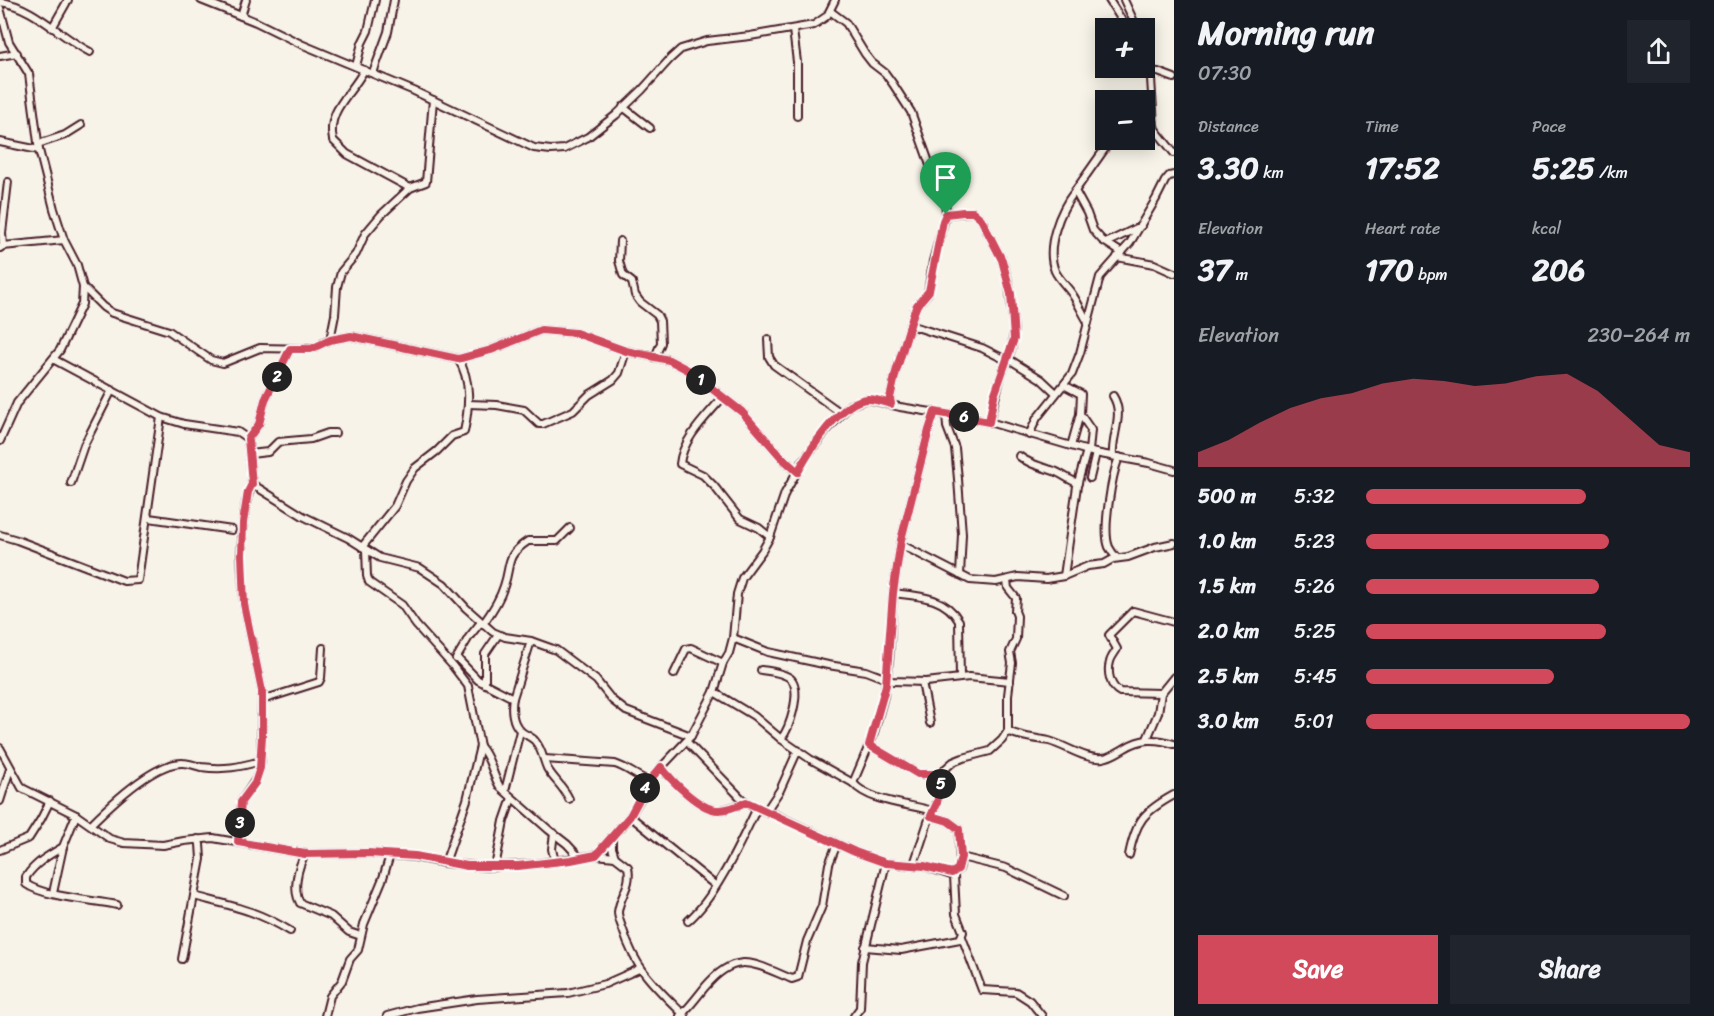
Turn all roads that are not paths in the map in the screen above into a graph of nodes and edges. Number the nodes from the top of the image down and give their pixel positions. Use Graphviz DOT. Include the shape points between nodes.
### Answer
graph roads {
  1 [pos="68,0"];
  2 [pos="201,0"];
  3 [pos="246,0"];
  4 [pos="375,0"];
  5 [pos="394,0"];
  6 [pos="836,0"];
  7 [pos="1109,0"];
  8 [pos="1124,0"];
  9 [pos="0,2"];
  10 [pos="0,8"];
  11 [pos="830,11"];
  12 [pos="241,16"];
  13 [pos="1121,18"];
  14 [pos="1132,18"];
  15 [pos="52,28"];
  16 [pos="793,30"];
  17 [pos="90,52"];
  18 [pos="17,53"];
  19 [pos="0,56"];
  20 [pos="356,66"];
  21 [pos="364,70"];
  22 [pos="1155,72"];
  23 [pos="373,73"];
  24 [pos="1151,78"];
  25 [pos="1174,78"];
  26 [pos="433,100"];
  27 [pos="623,107"];
  28 [pos="797,116"];
  29 [pos="81,125"];
  30 [pos="650,128"];
  31 [pos="0,142"];
  32 [pos="38,147"];
  33 [pos="1104,150"];
  34 [pos="1174,153"];
  35 [pos="1174,168"];
  36 [pos="1172,175"];
  37 [pos="9,182"];
  38 [pos="410,188"];
  39 [pos="1075,191"];
  40 [pos="946,214"];
  41 [pos="1141,226"];
  42 [pos="64,240"];
  43 [pos="620,241"];
  44 [pos="1107,242"];
  45 [pos="1,247"];
  46 [pos="1120,255"];
  47 [pos="1174,273"];
  48 [pos="83,287"];
  49 [pos="1088,322"];
  50 [pos="910,325"];
  51 [pos="768,339"];
  52 [pos="330,340"];
  53 [pos="290,349"];
  54 [pos="626,351"];
  55 [pos="656,357"];
  56 [pos="53,359"];
  57 [pos="458,359"];
  58 [pos="1007,359"];
  59 [pos="1064,385"];
  60 [pos="112,390"];
  61 [pos="1056,393"];
  62 [pos="1113,396"];
  63 [pos="723,397"];
  64 [pos="468,404"];
  65 [pos="891,404"];
  66 [pos="935,412"];
  67 [pos="841,413"];
  68 [pos="946,414"];
  69 [pos="1080,414"];
  70 [pos="161,417"];
  71 [pos="989,422"];
  72 [pos="335,433"];
  73 [pos="1029,435"];
  74 [pos="248,439"];
  75 [pos="0,441"];
  76 [pos="1071,446"];
  77 [pos="1091,452"];
  78 [pos="250,454"];
  79 [pos="1019,456"];
  80 [pos="1116,456"];
  81 [pos="1174,470"];
  82 [pos="798,472"];
  83 [pos="1090,478"];
  84 [pos="71,483"];
  85 [pos="1078,483"];
  86 [pos="252,484"];
  87 [pos="148,516"];
  88 [pos="570,528"];
  89 [pos="232,530"];
  90 [pos="0,535"];
  91 [pos="770,537"];
  92 [pos="1174,543"];
  93 [pos="900,544"];
  94 [pos="364,548"];
  95 [pos="1118,558"];
  96 [pos="960,575"];
  97 [pos="1064,576"];
  98 [pos="1007,581"];
  99 [pos="893,593"];
  100 [pos="1174,622"];
  101 [pos="482,623"];
  102 [pos="498,634"];
  103 [pos="733,638"];
  104 [pos="531,641"];
  105 [pos="323,648"];
  106 [pos="457,658"];
  107 [pos="723,663"];
  108 [pos="452,665"];
  109 [pos="761,670"];
  110 [pos="674,674"];
  111 [pos="960,677"];
  112 [pos="1174,677"];
  113 [pos="887,679"];
  114 [pos="1010,681"];
  115 [pos="921,682"];
  116 [pos="485,684"];
  117 [pos="714,692"];
  118 [pos="1161,693"];
  119 [pos="513,698"];
  120 [pos="262,700"];
  121 [pos="930,723"];
  122 [pos="520,731"];
  123 [pos="1008,731"];
  124 [pos="691,736"];
  125 [pos="781,739"];
  126 [pos="1147,739"];
  127 [pos="687,742"];
  128 [pos="1174,744"];
  129 [pos="869,745"];
  130 [pos="480,746"];
  131 [pos="0,748"];
  132 [pos="798,750"];
  133 [pos="545,759"];
  134 [pos="261,760"];
  135 [pos="661,767"];
  136 [pos="10,769"];
  137 [pos="943,774"];
  138 [pos="649,781"];
  139 [pos="853,783"];
  140 [pos="505,791"];
  141 [pos="1174,795"];
  142 [pos="513,798"];
  143 [pos="569,799"];
  144 [pos="0,801"];
  145 [pos="50,801"];
  146 [pos="746,802"];
  147 [pos="757,808"];
  148 [pos="766,811"];
  149 [pos="932,814"];
  150 [pos="76,815"];
  151 [pos="630,816"];
  152 [pos="92,824"];
  153 [pos="554,833"];
  154 [pos="614,835"];
  155 [pos="198,839"];
  156 [pos="238,842"];
  157 [pos="837,844"];
  158 [pos="63,847"];
  159 [pos="0,850"];
  160 [pos="305,854"];
  161 [pos="390,855"];
  162 [pos="596,855"];
  163 [pos="1129,855"];
  164 [pos="615,857"];
  165 [pos="961,857"];
  166 [pos="580,858"];
  167 [pos="555,862"];
  168 [pos="445,863"];
  169 [pos="886,863"];
  170 [pos="914,864"];
  171 [pos="495,867"];
  172 [pos="952,873"];
  173 [pos="715,885"];
  174 [pos="53,893"];
  175 [pos="194,896"];
  176 [pos="1064,896"];
  177 [pos="117,905"];
  178 [pos="688,921"];
  179 [pos="290,931"];
  180 [pos="361,936"];
  181 [pos="962,937"];
  182 [pos="864,947"];
  183 [pos="182,960"];
  184 [pos="639,969"];
  185 [pos="325,1015"];
  186 [pos="683,1015"];
  187 [pos="333,1016"];
  188 [pos="387,1016"];
  189 [pos="854,1016"];
  190 [pos="1042,1016"];
  1 -- 15 [label="street"];
  2 -- 12 [label="street"];
  3 -- 12 [label="street"];
  4 -- 20 [label="street"];
  5 -- 23 [label="street" via="388,32"];
  6 -- 11 [label="street"];
  7 -- 13 [label="street"];
  8 -- 14 [label="street"];
  9 -- 15 [label="street" via="20,6"];
  10 -- 18 [label="street" via="6,35"];
  11 -- 16 [label="street" via="819,22"];
  11 -- 40 [label="street" via="846,23 911,112 931,168 944,191"];
  12 -- 20 [label="street"];
  15 -- 17 [label="street"];
  16 -- 27 [label="street" via="690,45 669,59"];
  16 -- 28 [label="street"];
  18 -- 19 [label="street"];
  18 -- 32 [label="street" via="29,74"];
  20 -- 21 [label="street"];
  21 -- 23 [label="street"];
  21 -- 38 [label="street" via="336,110 333,140 347,154"];
  22 -- 25 [label="street"];
  23 -- 26 [label="street"];
  24 -- 34 [label="street" via="1154,125"];
  26 -- 27 [label="street" via="545,150 582,141"];
  26 -- 38 [label="street" via="427,178 423,184"];
  27 -- 30 [label="street"];
  29 -- 32 [label="street"];
  31 -- 32 [label="street"];
  32 -- 42 [label="street"];
  33 -- 39 [label="street"];
  35 -- 36 [label="street"];
  36 -- 41 [label="street"];
  37 -- 45 [label="street"];
  38 -- 52 [label="street" via="365,234 356,254 341,272"];
  39 -- 44 [label="street" via="1093,230"];
  39 -- 49 [label="street" via="1057,225 1053,266"];
  40 -- 50 [label="street" via="928,293 917,305"];
  40 -- 58 [label="street" via="977,214 1002,260 1014,331"];
  41 -- 44 [label="street"];
  41 -- 46 [label="street"];
  42 -- 45 [label="street"];
  42 -- 48 [label="street"];
  43 -- 55 [label="street" via="623,275 632,282 640,302 660,321 661,343"];
  44 -- 46 [label="street"];
  46 -- 47 [label="street"];
  46 -- 49 [label="street" via="1100,277"];
  48 -- 53 [label="street" via="112,313 169,331 216,362 229,362 260,348"];
  48 -- 56 [label="street" via="82,304"];
  49 -- 59 [label="street" via="1078,361"];
  50 -- 58 [label="street"];
  50 -- 65 [label="street"];
  51 -- 67 [label="street" via="769,357 774,365"];
  52 -- 53 [label="street" via="311,349"];
  52 -- 57 [label="street" via="351,336"];
  53 -- 74 [label="street" via="265,400 259,424"];
  54 -- 55 [label="street"];
  54 -- 57 [label="street" via="576,333 546,330"];
  54 -- 64 [label="street" via="613,380 595,390 573,411 543,424 524,410"];
  55 -- 63 [label="street" via="688,370"];
  56 -- 60 [label="street"];
  56 -- 75 [label="street" via="17,403"];
  57 -- 64 [label="street" via="467,381"];
  58 -- 61 [label="street"];
  58 -- 71 [label="street"];
  59 -- 61 [label="street"];
  59 -- 69 [label="street" via="1081,394"];
  60 -- 70 [label="street"];
  60 -- 84 [label="street" via="84,445"];
  61 -- 73 [label="street"];
  62 -- 80 [label="street" via="1118,414 1112,448"];
  63 -- 82 [label="street"];
  63 -- 91 [label="street" via="692,436 680,464 703,475 740,519"];
  64 -- 94 [label="street" via="465,432 452,436 415,468 396,506"];
  65 -- 66 [label="street"];
  65 -- 67 [label="street" via="867,399"];
  66 -- 68 [label="street"];
  66 -- 93 [label="street"];
  67 -- 82 [label="street"];
  68 -- 71 [label="street"];
  68 -- 96 [label="street" via="958,479"];
  69 -- 76 [label="street"];
  69 -- 77 [label="street" via="1091,428"];
  70 -- 74 [label="street" via="238,432"];
  70 -- 87 [label="street"];
  71 -- 73 [label="street"];
  72 -- 78 [label="street" via="278,442 268,452"];
  73 -- 76 [label="street"];
  74 -- 78 [label="street"];
  76 -- 77 [label="street"];
  77 -- 80 [label="street"];
  77 -- 83 [label="street"];
  77 -- 85 [label="street"];
  78 -- 86 [label="street"];
  79 -- 85 [label="street"];
  80 -- 81 [label="street"];
  80 -- 95 [label="street" via="1107,539"];
  82 -- 91 [label="street" via="785,493"];
  85 -- 97 [label="street"];
  86 -- 94 [label="street"];
  86 -- 120 [label="street" via="243,523 244,604 258,661"];
  87 -- 89 [label="street"];
  87 -- 90 [label="street" via="135,581 124,581"];
  88 -- 101 [label="street" via="557,541 528,541 513,553 504,586"];
  91 -- 103 [label="street" via="740,583"];
  92 -- 95 [label="street"];
  93 -- 96 [label="street"];
  93 -- 99 [label="street"];
  94 -- 101 [label="street" via="388,561 420,568 440,580"];
  94 -- 108 [label="street" via="369,582 402,605"];
  95 -- 97 [label="street"];
  96 -- 98 [label="street" via="976,581"];
  97 -- 98 [label="street" via="1018,577"];
  98 -- 114 [label="street" via="1016,598 1017,622 1010,652"];
  99 -- 111 [label="street" via="941,601 957,617"];
  99 -- 113 [label="street"];
  100 -- 118 [label="street" via="1133,611 1109,635 1117,649 1110,664 1114,689"];
  101 -- 102 [label="street"];
  101 -- 106 [label="street"];
  102 -- 104 [label="street"];
  102 -- 116 [label="street" via="485,654"];
  103 -- 107 [label="street"];
  103 -- 113 [label="street" via="768,652 858,669"];
  104 -- 119 [label="street"];
  104 -- 124 [label="street" via="573,661 626,711"];
  105 -- 120 [label="street" via="319,682"];
  106 -- 108 [label="street"];
  106 -- 116 [label="street"];
  107 -- 110 [label="street" via="686,649"];
  107 -- 117 [label="street"];
  108 -- 130 [label="street" via="468,686"];
  109 -- 125 [label="street" via="778,673 793,683 792,717"];
  111 -- 114 [label="street"];
  111 -- 115 [label="street"];
  112 -- 118 [label="street"];
  113 -- 115 [label="street"];
  113 -- 129 [label="street"];
  114 -- 123 [label="street"];
  115 -- 121 [label="street"];
  116 -- 119 [label="street"];
  117 -- 124 [label="street"];
  117 -- 125 [label="street" via="754,716"];
  118 -- 126 [label="street"];
  119 -- 122 [label="street" via="514,719"];
  120 -- 134 [label="street"];
  122 -- 133 [label="street" via="536,742"];
  122 -- 140 [label="street"];
  123 -- 126 [label="street" via="1098,758"];
  123 -- 137 [label="street" via="990,751 953,762"];
  124 -- 127 [label="street"];
  125 -- 132 [label="street"];
  126 -- 128 [label="street"];
  127 -- 135 [label="street"];
  127 -- 146 [label="street"];
  129 -- 137 [label="street" via="918,774"];
  129 -- 139 [label="street"];
  130 -- 140 [label="street"];
  130 -- 168 [label="street" via="467,800"];
  131 -- 136 [label="street"];
  132 -- 139 [label="street"];
  132 -- 148 [label="street"];
  133 -- 138 [label="street" via="615,764"];
  133 -- 143 [label="street"];
  134 -- 152 [label="street" via="227,769 183,763 166,768 126,792"];
  134 -- 156 [label="street" via="255,783 241,802"];
  135 -- 138 [label="street"];
  135 -- 146 [label="street" via="674,783 713,810"];
  136 -- 144 [label="street"];
  136 -- 145 [label="street" via="26,792"];
  137 -- 149 [label="street"];
  138 -- 151 [label="street"];
  139 -- 149 [label="street" via="882,799"];
  140 -- 142 [label="street"];
  141 -- 163 [label="street" via="1142,819 1134,832"];
  142 -- 153 [label="street"];
  142 -- 171 [label="street"];
  145 -- 150 [label="street"];
  145 -- 159 [label="street" via="29,838"];
  146 -- 147 [label="street"];
  147 -- 148 [label="street"];
  147 -- 173 [label="street"];
  148 -- 157 [label="street"];
  149 -- 165 [label="street" via="959,829"];
  149 -- 170 [label="street"];
  150 -- 152 [label="street"];
  150 -- 158 [label="street"];
  151 -- 154 [label="street"];
  151 -- 173 [label="street"];
  152 -- 155 [label="street" via="110,839 124,843 163,845"];
  153 -- 166 [label="street"];
  153 -- 167 [label="street"];
  154 -- 162 [label="street"];
  154 -- 164 [label="street" via="611,841"];
  155 -- 156 [label="street"];
  155 -- 175 [label="street" via="201,859"];
  156 -- 160 [label="street"];
  157 -- 169 [label="street"];
  157 -- 186 [label="street" via="829,864 822,906 807,941 798,977 792,979 756,965 735,963 711,981"];
  158 -- 174 [label="street"];
  158 -- 174 [label="street" via="45,857 25,880 30,887"];
  160 -- 161 [label="street"];
  160 -- 180 [label="street" via="297,878 300,903 331,916 349,932"];
  161 -- 168 [label="street"];
  161 -- 180 [label="street"];
  162 -- 164 [label="street"];
  162 -- 166 [label="street"];
  164 -- 184 [label="street" via="628,867 629,882 618,913"];
  165 -- 172 [label="street" via="958,869"];
  165 -- 176 [label="street" via="1006,868"];
  166 -- 167 [label="street"];
  167 -- 171 [label="street"];
  168 -- 171 [label="street"];
  169 -- 170 [label="street"];
  169 -- 182 [label="street"];
  170 -- 172 [label="street"];
  172 -- 181 [label="street" via="956,879 955,908"];
  173 -- 178 [label="street"];
  174 -- 177 [label="street"];
  175 -- 179 [label="street" via="244,908"];
  175 -- 183 [label="street"];
  180 -- 185 [label="street" via="358,951 330,996"];
  181 -- 182 [label="street" via="901,951"];
  181 -- 190 [label="street" via="982,990 1016,992"];
  182 -- 189 [label="street" via="860,1008"];
  184 -- 186 [label="street"];
  184 -- 188 [label="street" via="605,984 568,993 477,999"];
  185 -- 187 [label="street"];
}
